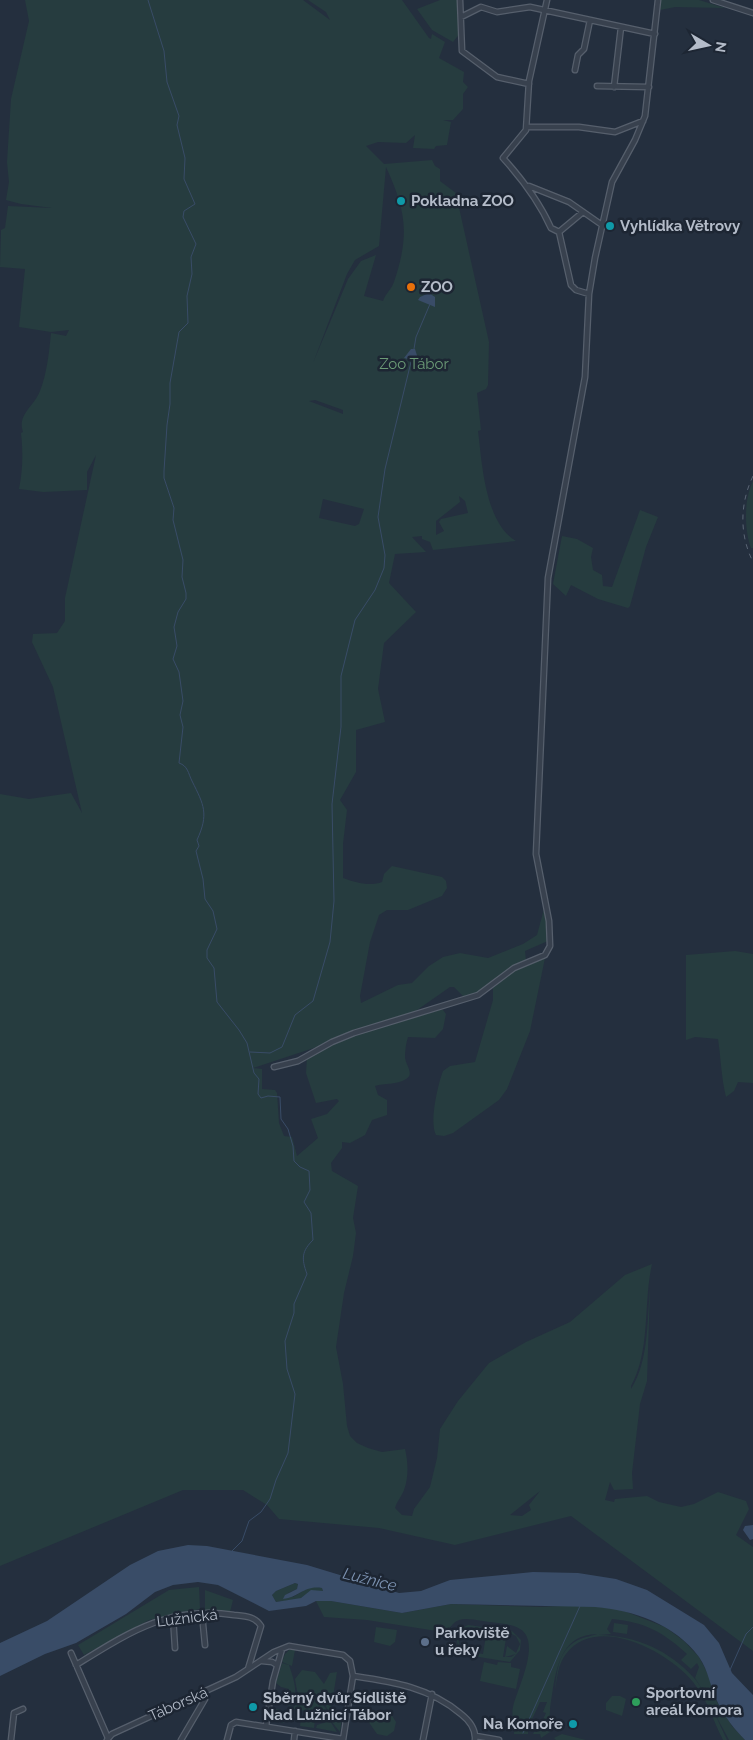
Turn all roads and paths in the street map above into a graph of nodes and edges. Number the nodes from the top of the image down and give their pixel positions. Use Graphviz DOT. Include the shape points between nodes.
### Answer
graph roads {
  1 [pos="460,0"];
  2 [pos="548,0"];
  3 [pos="658,0"];
  4 [pos="713,0"];
  5 [pos="545,10"];
  6 [pos="753,13"];
  7 [pos="461,17"];
  8 [pos="590,20"];
  9 [pos="621,27"];
  10 [pos="656,34"];
  11 [pos="575,70"];
  12 [pos="528,84"];
  13 [pos="597,86"];
  14 [pos="614,87"];
  15 [pos="649,87"];
  16 [pos="643,120"];
  17 [pos="527,127"];
  18 [pos="527,185"];
  19 [pos="583,212"];
  20 [pos="602,225"];
  21 [pos="559,232"];
  22 [pos="589,294"];
  23 [pos="274,1068"];
  24 [pos="202,1614"];
  25 [pos="173,1617"];
  26 [pos="205,1645"];
  27 [pos="176,1648"];
  28 [pos="282,1649"];
  29 [pos="71,1653"];
  30 [pos="260,1661"];
  31 [pos="76,1665"];
  32 [pos="277,1665"];
  33 [pos="248,1669"];
  34 [pos="353,1676"];
  35 [pos="206,1692"];
  36 [pos="432,1694"];
  37 [pos="24,1710"];
  38 [pos="266,1726"];
  39 [pos="295,1731"];
  40 [pos="476,1738"];
  41 [pos="107,1739"];
  42 [pos="343,1739"];
  43 [pos="11,1740"];
  44 [pos="181,1740"];
  45 [pos="227,1740"];
  46 [pos="294,1740"];
  47 [pos="423,1740"];
  48 [pos="499,1740"];
  1 -- 7 [label="street"];
  2 -- 5 [label="street"];
  3 -- 10 [label="street"];
  4 -- 6 [label="street"];
  5 -- 7 [label="street" via="530,7 497,12 481,7"];
  5 -- 8 [label="street"];
  5 -- 12 [label="street"];
  7 -- 12 [label="street" via="462,51 497,77"];
  8 -- 9 [label="street"];
  8 -- 11 [label="street" via="584,49 578,55"];
  9 -- 10 [label="street"];
  9 -- 14 [label="street"];
  10 -- 15 [label="street"];
  12 -- 17 [label="street"];
  13 -- 14 [label="street"];
  14 -- 15 [label="street"];
  15 -- 16 [label="street"];
  16 -- 17 [label="street" via="615,132 579,127"];
  16 -- 20 [label="street" via="612,182"];
  17 -- 18 [label="street" via="503,158"];
  18 -- 19 [label="street" via="563,198"];
  18 -- 21 [label="street" via="545,212 551,228"];
  19 -- 20 [label="street"];
  19 -- 21 [label="street"];
  20 -- 22 [label="street"];
  21 -- 22 [label="street" via="571,285"];
  22 -- 23 [label="street" via="586,377 548,584 536,854 549,921 550,946 545,954 514,968 478,995 349,1035 298,1061"];
  24 -- 25 [label="street, Lužnická"];
  24 -- 26 [label="street"];
  24 -- 33 [label="street, Lužnická" via="224,1613 253,1618 259,1623 261,1630"];
  25 -- 27 [label="street"];
  25 -- 31 [label="street, Lužnická" via="142,1626"];
  28 -- 30 [label="street, Táborská"];
  28 -- 32 [label="street"];
  28 -- 34 [label="street" via="293,1646 345,1656 352,1664"];
  29 -- 31 [label="street, Táborská"];
  30 -- 32 [label="street"];
  30 -- 33 [label="street, Táborská"];
  31 -- 41 [label="street, Táborská"];
  32 -- 38 [label="street"];
  33 -- 35 [label="street, Táborská"];
  34 -- 36 [label="street" via="409,1686"];
  34 -- 42 [label="street"];
  35 -- 41 [label="street, Táborská"];
  35 -- 44 [label="street"];
  36 -- 40 [label="street" via="468,1720"];
  36 -- 47 [label="street"];
  37 -- 43 [label="street" via="14,1713"];
  38 -- 39 [label="street"];
  38 -- 45 [label="street" via="234,1722"];
  39 -- 42 [label="street"];
  39 -- 46 [label="street"];
  40 -- 48 [label="street"];
}
